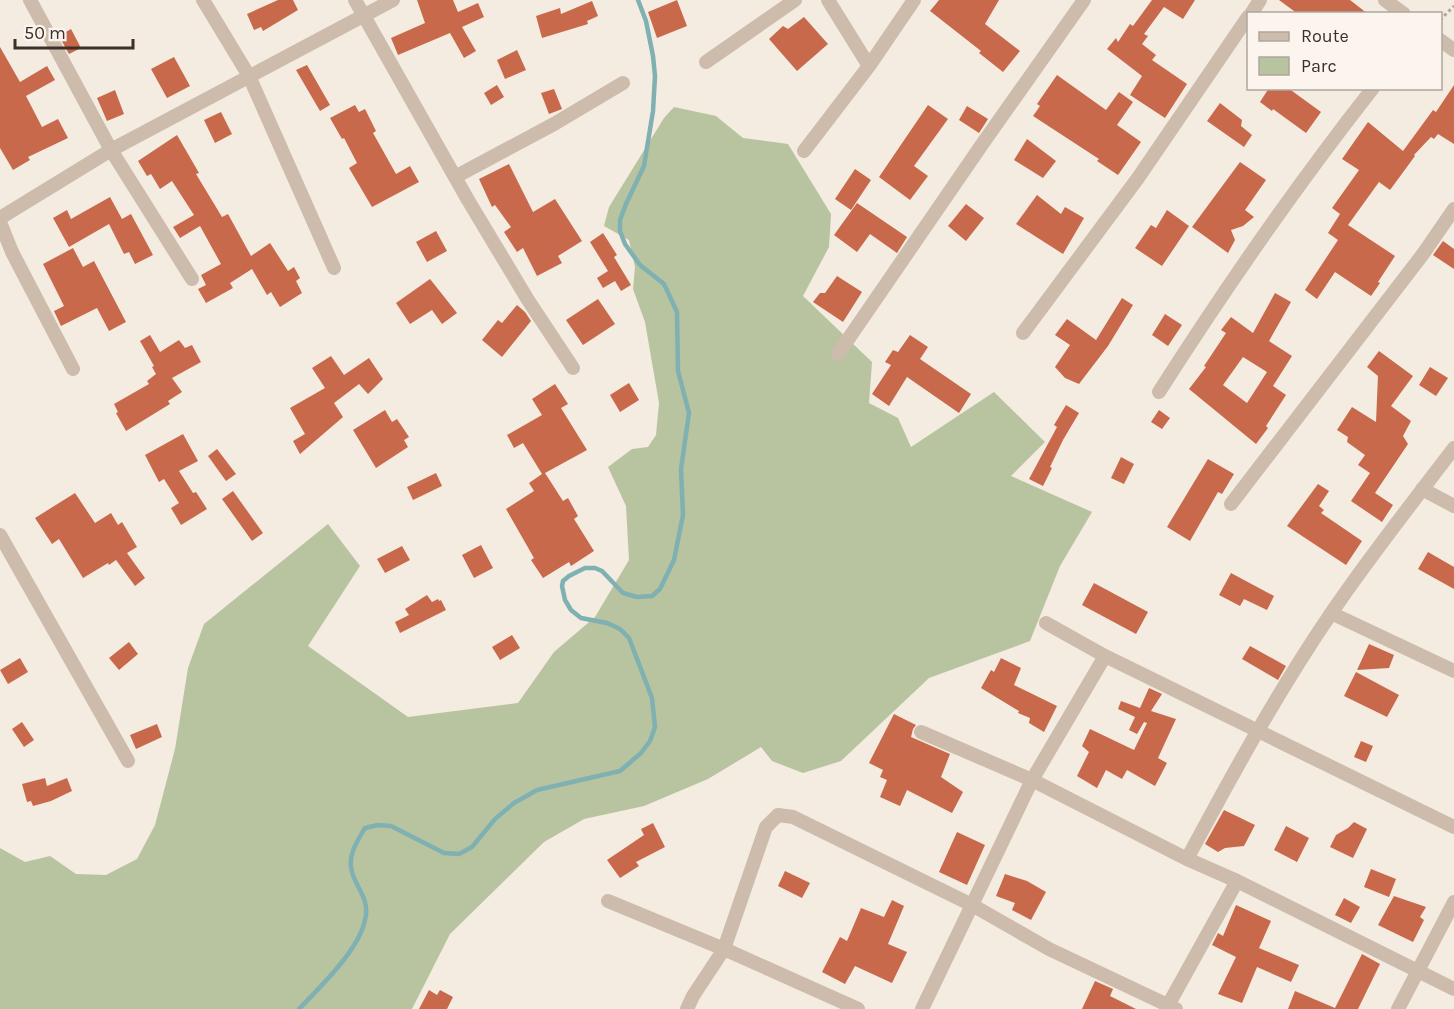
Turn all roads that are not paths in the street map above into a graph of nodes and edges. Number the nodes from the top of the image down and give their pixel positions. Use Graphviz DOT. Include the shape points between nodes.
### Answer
graph roads {
  1 [pos="30,0"];
  2 [pos="203,0"];
  3 [pos="355,0"];
  4 [pos="393,0"];
  5 [pos="795,0"];
  6 [pos="828,0"];
  7 [pos="914,0"];
  8 [pos="1084,0"];
  9 [pos="1385,0"];
  10 [pos="1401,12"];
  11 [pos="363,16"];
  12 [pos="1247,19"];
  13 [pos="706,62"];
  14 [pos="869,66"];
  15 [pos="249,76"];
  16 [pos="623,83"];
  17 [pos="1371,90"];
  18 [pos="111,150"];
  19 [pos="804,151"];
  20 [pos="455,177"];
  21 [pos="1454,209"];
  22 [pos="0,220"];
  23 [pos="334,268"];
  24 [pos="192,279"];
  25 [pos="1023,333"];
  26 [pos="838,354"];
  27 [pos="573,368"];
  28 [pos="73,369"];
  29 [pos="1159,392"];
  30 [pos="1454,448"];
  31 [pos="1422,489"];
  32 [pos="1231,504"];
  33 [pos="1454,506"];
  34 [pos="0,536"];
  35 [pos="1331,613"];
  36 [pos="1046,623"];
  37 [pos="1105,656"];
  38 [pos="1454,670"];
  39 [pos="1257,731"];
  40 [pos="921,732"];
  41 [pos="128,762"];
  42 [pos="1032,780"];
  43 [pos="1454,827"];
  44 [pos="1187,859"];
  45 [pos="1237,881"];
  46 [pos="608,901"];
  47 [pos="1454,902"];
  48 [pos="972,905"];
  49 [pos="724,948"];
  50 [pos="1418,971"];
  51 [pos="1454,989"];
  52 [pos="1170,1008"];
  53 [pos="687,1009"];
  54 [pos="858,1009"];
  55 [pos="922,1009"];
  56 [pos="1398,1009"];
  1 -- 18 [label="street"];
  2 -- 15 [label="street"];
  3 -- 11 [label="street"];
  4 -- 11 [label="street"];
  5 -- 13 [label="street"];
  6 -- 14 [label="street"];
  7 -- 14 [label="street"];
  8 -- 26 [label="street"];
  9 -- 10 [label="street"];
  11 -- 15 [label="street"];
  11 -- 20 [label="street"];
  12 -- 25 [label="street"];
  14 -- 19 [label="street"];
  15 -- 18 [label="street"];
  15 -- 23 [label="street"];
  16 -- 20 [label="street"];
  17 -- 29 [label="street" via="1218,299"];
  18 -- 22 [label="street"];
  18 -- 24 [label="street"];
  20 -- 27 [label="street"];
  21 -- 32 [label="street"];
  22 -- 28 [label="street" via="12,252"];
  30 -- 31 [label="street"];
  31 -- 33 [label="street"];
  31 -- 35 [label="street"];
  34 -- 41 [label="street"];
  35 -- 38 [label="street"];
  35 -- 39 [label="street"];
  36 -- 37 [label="street"];
  37 -- 39 [label="street"];
  37 -- 42 [label="street"];
  39 -- 43 [label="street"];
  39 -- 44 [label="street"];
  40 -- 42 [label="street"];
  42 -- 44 [label="street"];
  42 -- 48 [label="street"];
  44 -- 45 [label="street"];
  45 -- 50 [label="street"];
  45 -- 52 [label="street"];
  46 -- 49 [label="street"];
  47 -- 50 [label="street"];
  48 -- 49 [label="street" via="793,817 778,815 766,827"];
  48 -- 52 [label="street" via="1049,950"];
  48 -- 55 [label="street"];
  49 -- 53 [label="street"];
  49 -- 54 [label="street"];
  50 -- 51 [label="street"];
  50 -- 56 [label="street"];
}
